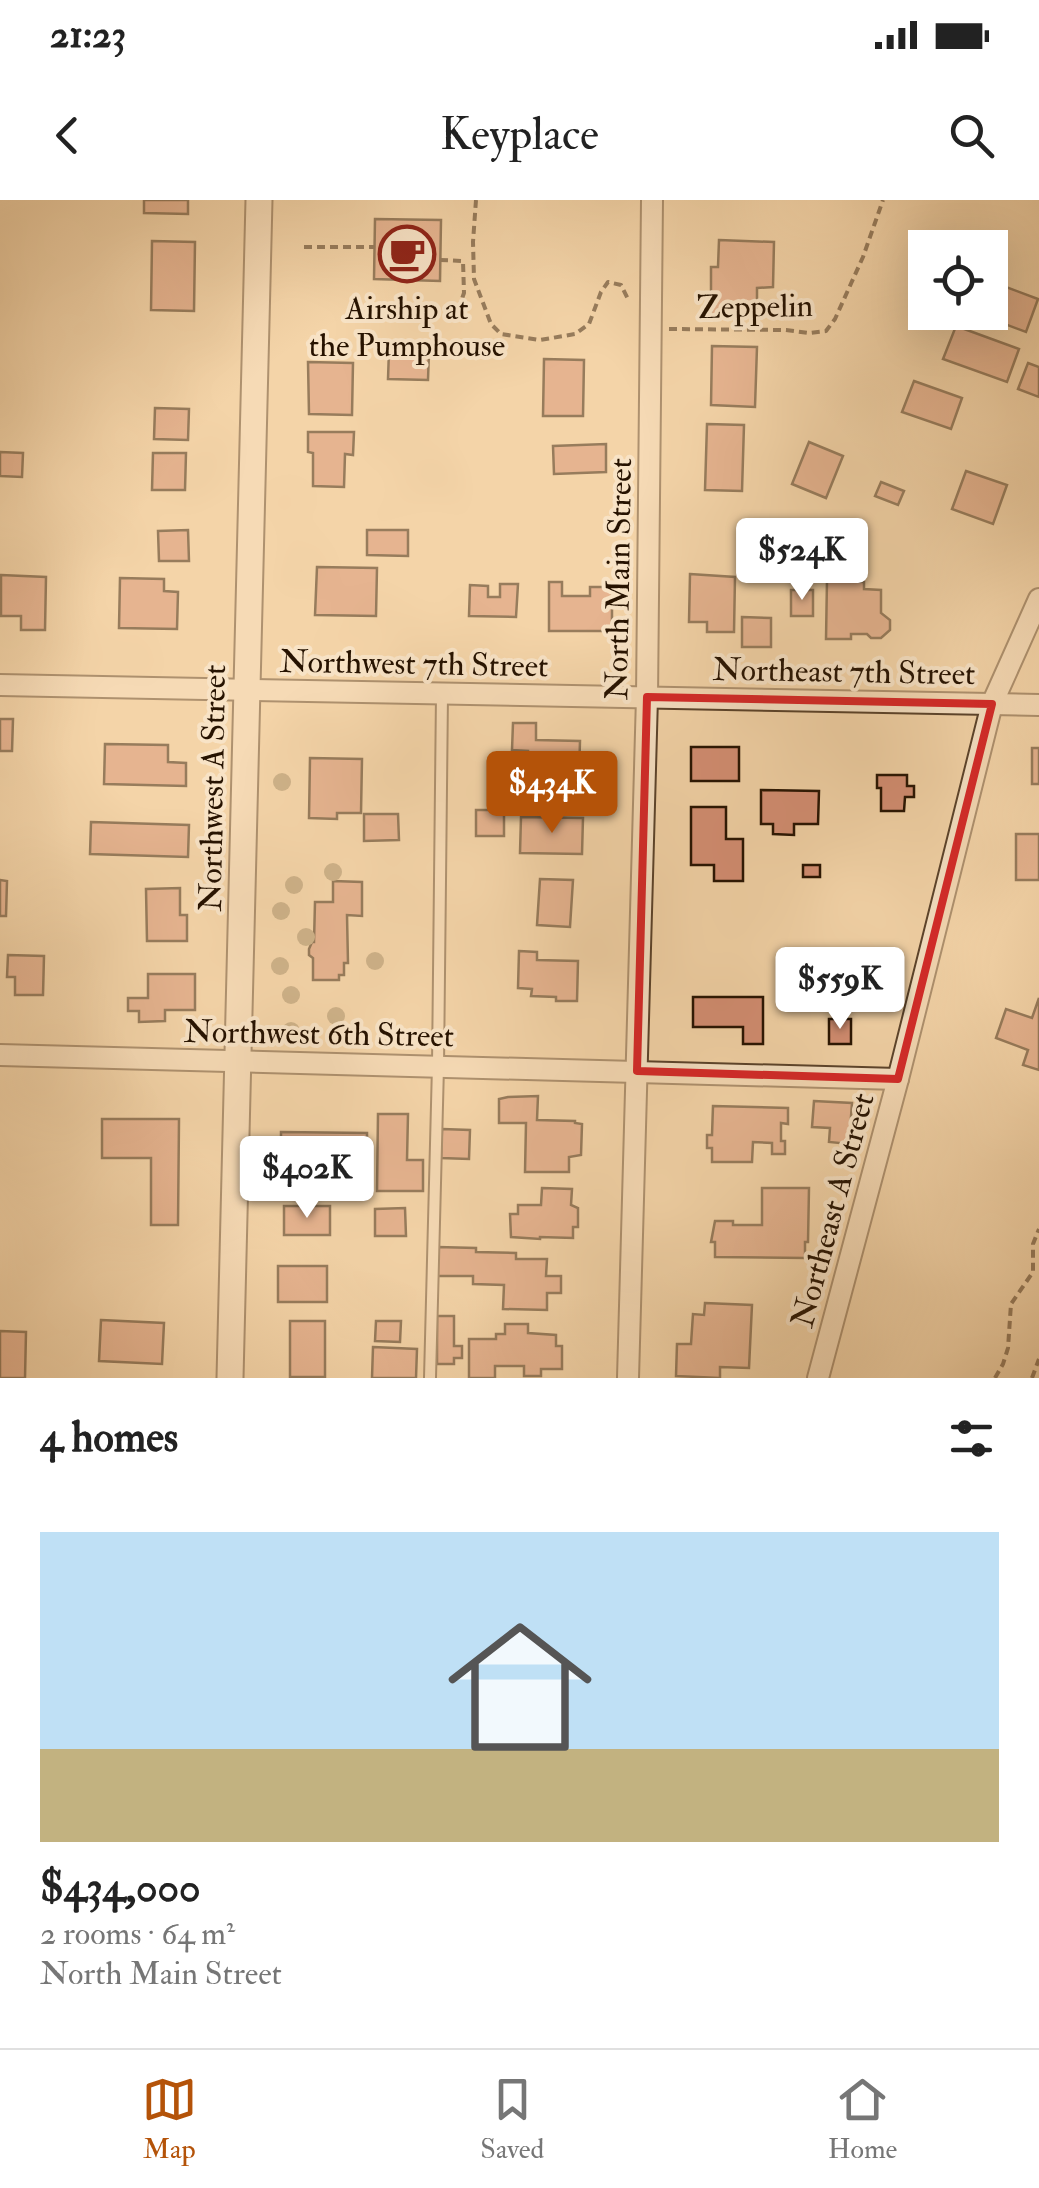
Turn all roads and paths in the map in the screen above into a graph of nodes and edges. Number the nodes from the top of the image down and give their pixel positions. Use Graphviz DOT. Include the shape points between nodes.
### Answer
graph roads {
  1 [pos="258,200"];
  2 [pos="476,200"];
  3 [pos="652,200"];
  4 [pos="882,200"];
  5 [pos="304,247"];
  6 [pos="374,247"];
  7 [pos="440,260"];
  8 [pos="630,304"];
  9 [pos="446,312"];
  10 [pos="665,326"];
  11 [pos="1039,598"];
  12 [pos="0,685"];
  13 [pos="248,690"];
  14 [pos="442,693"];
  15 [pos="647,697"];
  16 [pos="992,704"];
  17 [pos="1039,705"];
  18 [pos="0,1055"];
  19 [pos="238,1061"];
  20 [pos="438,1066"];
  21 [pos="637,1071"];
  22 [pos="898,1080"];
  23 [pos="1039,1229"];
  24 [pos="1039,1359"];
  25 [pos="230,1378"];
  26 [pos="430,1378"];
  27 [pos="628,1378"];
  28 [pos="818,1378"];
  29 [pos="996,1378"];
  30 [pos="1032,1378"];
  1 -- 13 [label="street, Northwest A Street"];
  2 -- 8 [label="path" via="474,279 501,334 540,340 575,334 588,324 608,282 621,285"];
  3 -- 15 [label="street, North Main Street"];
  4 -- 10 [label="path, Zeppelin" via="826,331"];
  5 -- 6 [label="path"];
  7 -- 9 [label="path" via="462,261 464,293 458,307"];
  11 -- 16 [label="street, Northeast A Street"];
  12 -- 13 [label="street, Northwest 7th Street"];
  13 -- 14 [label="street, Northwest 7th Street"];
  13 -- 19 [label="street, Northwest A Street"];
  14 -- 15 [label="street, Northwest 7th Street"];
  14 -- 20 [label="lane"];
  15 -- 16 [label="street, Northeast 7th Street"];
  15 -- 21 [label="street, North Main Street"];
  16 -- 17 [label="street, Northeast 7th Street"];
  16 -- 22 [label="street, Northeast A Street"];
  18 -- 19 [label="street, Northwest 6th Street"];
  19 -- 20 [label="street, Northwest 6th Street"];
  19 -- 25 [label="street, Northwest A Street"];
  20 -- 21 [label="street, Northwest 6th Street"];
  20 -- 26 [label="lane"];
  21 -- 22 [label="street, Northwest 6th Street"];
  21 -- 27 [label="street, North Main Street"];
  22 -- 28 [label="street, Northeast A Street"];
  23 -- 29 [label="path" via="1033,1272 1011,1304 1008,1348"];
  24 -- 30 [label="path"];
}
